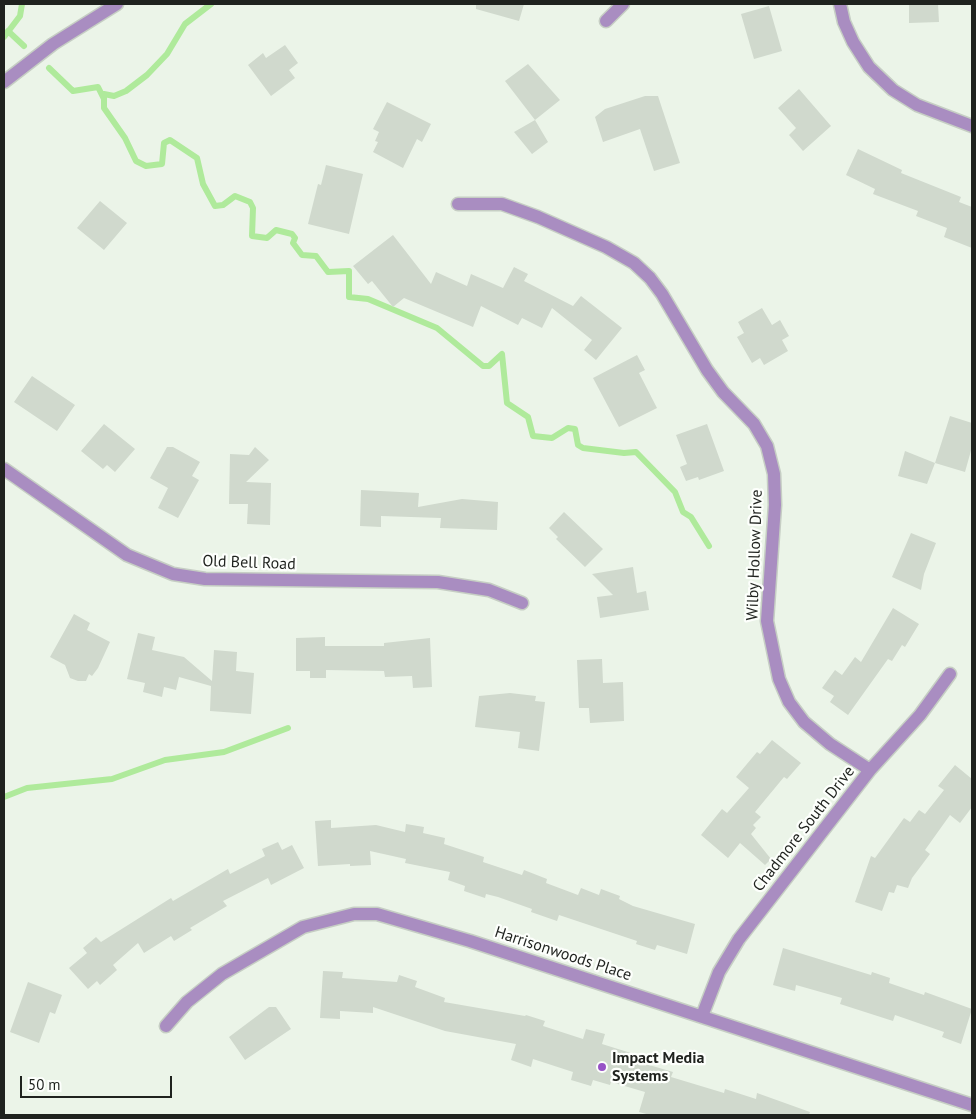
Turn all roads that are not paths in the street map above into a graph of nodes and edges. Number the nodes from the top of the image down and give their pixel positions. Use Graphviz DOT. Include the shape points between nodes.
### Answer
graph roads {
  1 [pos="117,4"];
  2 [pos="623,4"];
  3 [pos="840,4"];
  4 [pos="606,21"];
  5 [pos="4,82"];
  6 [pos="972,126"];
  7 [pos="458,204"];
  8 [pos="4,468"];
  9 [pos="522,603"];
  10 [pos="950,674"];
  11 [pos="870,770"];
  12 [pos="702,1016"];
  13 [pos="166,1026"];
  14 [pos="972,1105"];
  1 -- 5 [label="street" via="53,44"];
  2 -- 4 [label="street"];
  3 -- 6 [label="street" via="853,42 869,67 893,90 917,105"];
  7 -- 11 [label="street, Wilby Hollow Drive" via="502,204 606,247 634,263 662,294 707,370 754,424 767,446 774,474 775,505 767,621 779,679 789,702 804,722 830,744"];
  8 -- 9 [label="street, Old Bell Road" via="127,555 173,574 205,579 438,582 489,590"];
  10 -- 11 [label="street, Chadmore South Drive" via="920,715"];
  11 -- 12 [label="street, Chadmore South Drive" via="739,939 719,972"];
  12 -- 13 [label="street, Harrisonwoods Place" via="470,941 377,914 354,914 303,927 222,974 186,1002"];
  12 -- 14 [label="street, Harrisonwoods Place"];
}
